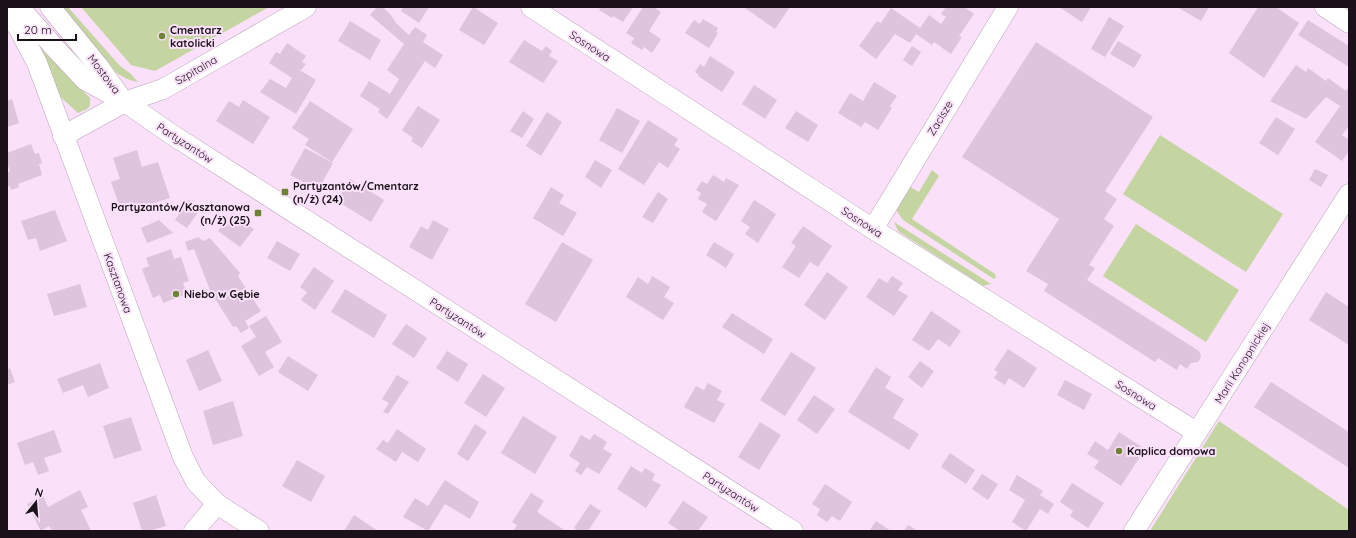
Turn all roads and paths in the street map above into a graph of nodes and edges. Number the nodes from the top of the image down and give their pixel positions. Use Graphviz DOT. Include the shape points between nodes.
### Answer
graph roads {
  1 [pos="16,7"];
  2 [pos="50,7"];
  3 [pos="306,7"];
  4 [pos="531,7"];
  5 [pos="1008,7"];
  6 [pos="1325,7"];
  7 [pos="7,12"];
  8 [pos="1349,23"];
  9 [pos="125,102"];
  10 [pos="63,136"];
  11 [pos="1349,194"];
  12 [pos="873,229"];
  13 [pos="1196,432"];
  14 [pos="217,504"];
  15 [pos="194,531"];
  16 [pos="258,531"];
  17 [pos="793,531"];
  18 [pos="1134,531"];
  1 -- 9 [label="street, Mostowa" via="85,80"];
  2 -- 9 [label="street, Mostowa"];
  3 -- 9 [label="street, Szpitalna" via="163,89"];
  4 -- 12 [label="street, Sosnowa"];
  5 -- 12 [label="street, Zacisze"];
  6 -- 8 [label="street"];
  7 -- 10 [label="street, Kasztanowa" via="37,63"];
  9 -- 10 [label="street, Szpitalna"];
  9 -- 17 [label="street, Partyzantów"];
  10 -- 14 [label="street, Kasztanowa" via="183,457 196,482"];
  11 -- 13 [label="street, Marii Konopnickiej"];
  12 -- 13 [label="street, Sosnowa"];
  13 -- 18 [label="street, Marii Konopnickiej"];
  14 -- 15 [label="street"];
  14 -- 16 [label="street, Kasztanowa"];
}
